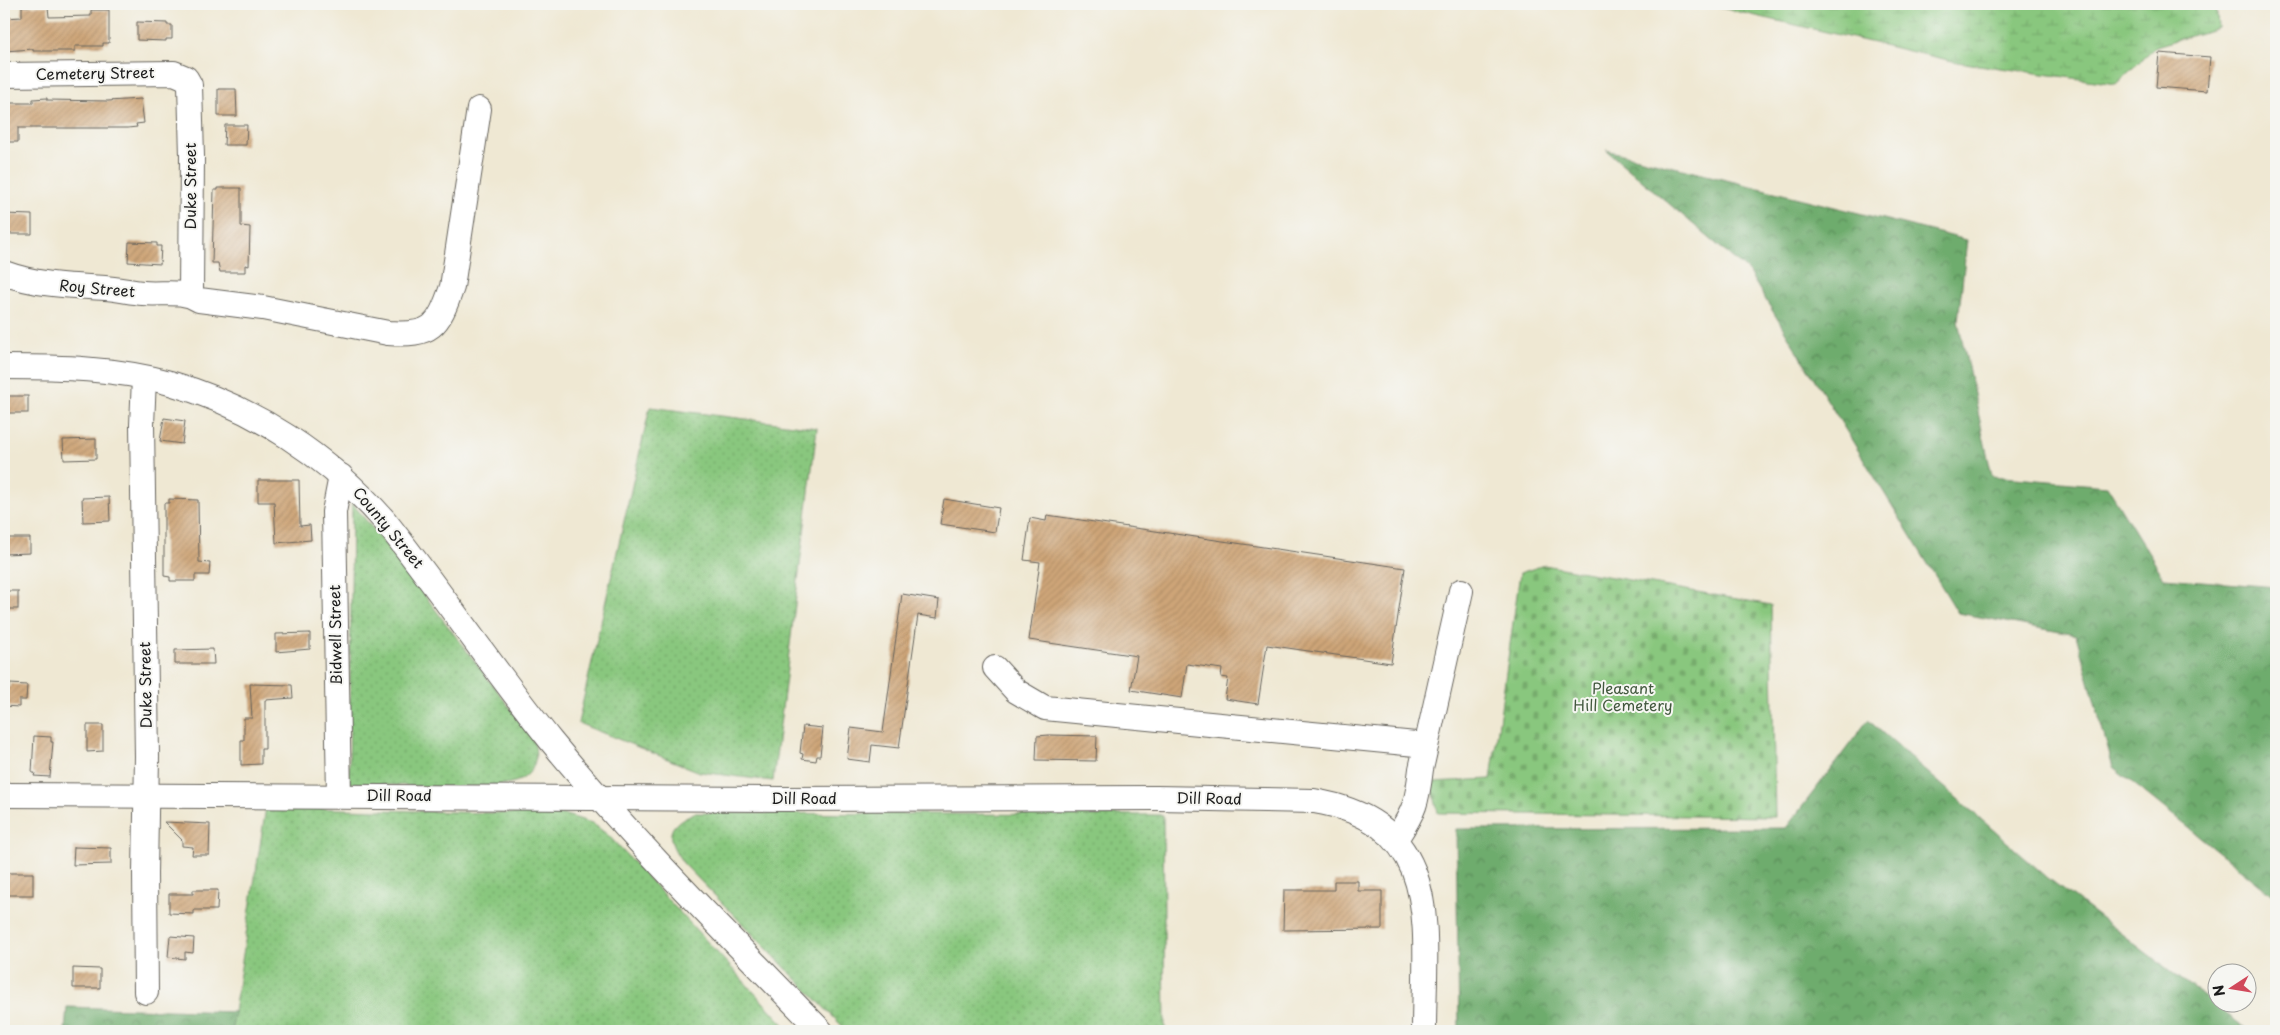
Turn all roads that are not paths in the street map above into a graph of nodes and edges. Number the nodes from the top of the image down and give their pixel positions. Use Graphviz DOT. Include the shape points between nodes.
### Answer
graph roads {
  1 [pos="4,75"];
  2 [pos="186,78"];
  3 [pos="479,109"];
  4 [pos="4,273"];
  5 [pos="191,294"];
  6 [pos="4,367"];
  7 [pos="144,378"];
  8 [pos="341,476"];
  9 [pos="1461,591"];
  10 [pos="995,668"];
  11 [pos="1426,745"];
  12 [pos="4,795"];
  13 [pos="146,795"];
  14 [pos="339,796"];
  15 [pos="600,797"];
  16 [pos="1396,839"];
  17 [pos="146,992"];
  18 [pos="821,1031"];
  19 [pos="1424,1031"];
  1 -- 2 [label="street, Cemetery Street" via="174,73"];
  2 -- 5 [label="street, Duke Street" via="190,85 192,156"];
  3 -- 5 [label="street, Roy Street" via="452,287 436,324 407,334 388,333 263,308 204,301"];
  4 -- 5 [label="street, Roy Street" via="55,285"];
  6 -- 7 [label="street, County Street" via="89,370"];
  7 -- 8 [label="street, County Street" via="202,394 267,424 297,442"];
  7 -- 13 [label="street, Duke Street"];
  8 -- 14 [label="street, Bidwell Street" via="334,512"];
  8 -- 15 [label="street, County Street" via="385,520 551,740"];
  9 -- 11 [label="street"];
  10 -- 11 [label="street" via="1016,691 1045,708"];
  11 -- 16 [label="street" via="1413,814"];
  12 -- 13 [label="street, Dill Road"];
  13 -- 14 [label="street, Dill Road"];
  13 -- 17 [label="street, Duke Street"];
  14 -- 15 [label="street, Dill Road"];
  15 -- 16 [label="street, Dill Road" via="1314,801 1359,813"];
  15 -- 18 [label="street, County Street"];
  16 -- 19 [label="street, Dill Road" via="1413,867 1421,890"];
}
